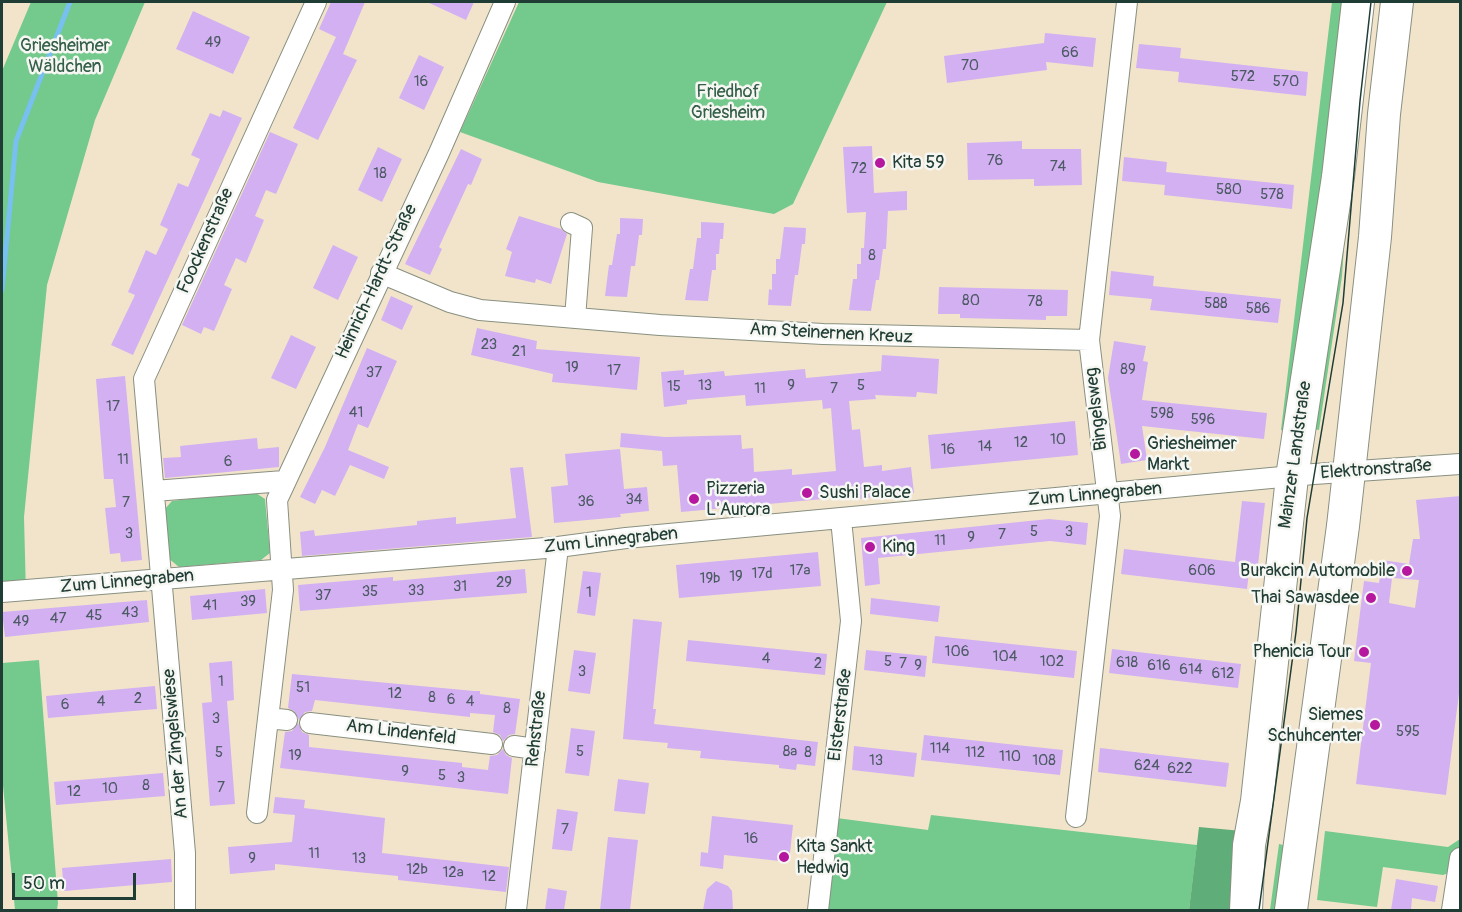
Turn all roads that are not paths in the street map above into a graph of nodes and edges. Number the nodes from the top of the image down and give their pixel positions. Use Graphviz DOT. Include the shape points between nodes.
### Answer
graph roads {
  1 [pos="316,2"];
  2 [pos="505,2"];
  3 [pos="1127,2"];
  4 [pos="1358,2"];
  5 [pos="1397,2"];
  6 [pos="571,223"];
  7 [pos="381,273"];
  8 [pos="575,318"];
  9 [pos="1089,340"];
  10 [pos="1461,464"];
  11 [pos="1348,473"];
  12 [pos="1292,477"];
  13 [pos="284,481"];
  14 [pos="154,491"];
  15 [pos="1107,494"];
  16 [pos="841,519"];
  17 [pos="558,547"];
  18 [pos="281,569"];
  19 [pos="161,578"];
  20 [pos="2,592"];
  21 [pos="310,723"];
  22 [pos="492,744"];
  23 [pos="514,746"];
  24 [pos="535,749"];
  25 [pos="257,813"];
  26 [pos="1076,817"];
  27 [pos="1461,858"];
  28 [pos="185,910"];
  29 [pos="516,910"];
  30 [pos="818,910"];
  31 [pos="1246,910"];
  32 [pos="1291,910"];
  33 [pos="1452,910"];
  1 -- 14 [label="street, Foockenstraße" via="144,379"];
  2 -- 7 [label="street, Heinrich-Hardt-Straße"];
  3 -- 9 [label="street, Bingelsweg"];
  4 -- 12 [label="main road, Mainzer Landstraße" via="1338,177"];
  5 -- 11 [label="main road"];
  6 -- 8 [label="street" via="582,228"];
  7 -- 8 [label="street, Am Steinernen Kreuz" via="450,302 480,310"];
  7 -- 13 [label="street, Heinrich-Hardt-Straße"];
  8 -- 9 [label="street, Am Steinernen Kreuz" via="823,334"];
  9 -- 15 [label="street, Bingelsweg"];
  10 -- 11 [label="street, Elektronstraße"];
  11 -- 12 [label="street, Elektronstraße"];
  11 -- 32 [label="main road"];
  12 -- 15 [label="street, Zum Linnegraben"];
  12 -- 31 [label="main road, Mainzer Landstraße" via="1249,845"];
  13 -- 14 [label="street"];
  13 -- 18 [label="street, Heinrich-Hardt-Straße" via="277,500"];
  14 -- 19 [label="street, Foockenstraße"];
  15 -- 16 [label="street, Zum Linnegraben"];
  15 -- 26 [label="street, Bingelsweg" via="1108,542"];
  16 -- 17 [label="street, Zum Linnegraben"];
  16 -- 30 [label="street, Elsterstraße" via="851,621"];
  17 -- 18 [label="street, Zum Linnegraben"];
  17 -- 24 [label="street, Rehstraße"];
  18 -- 19 [label="street, Zum Linnegraben"];
  18 -- 25 [label="street" via="277,719"];
  19 -- 20 [label="street, Zum Linnegraben"];
  19 -- 28 [label="street, An der Zingelswiese" via="185,853"];
  21 -- 22 [label="street, Am Lindenfeld"];
  23 -- 24 [label="street"];
  24 -- 29 [label="street, Rehstraße"];
  27 -- 33 [label="street"];
}
